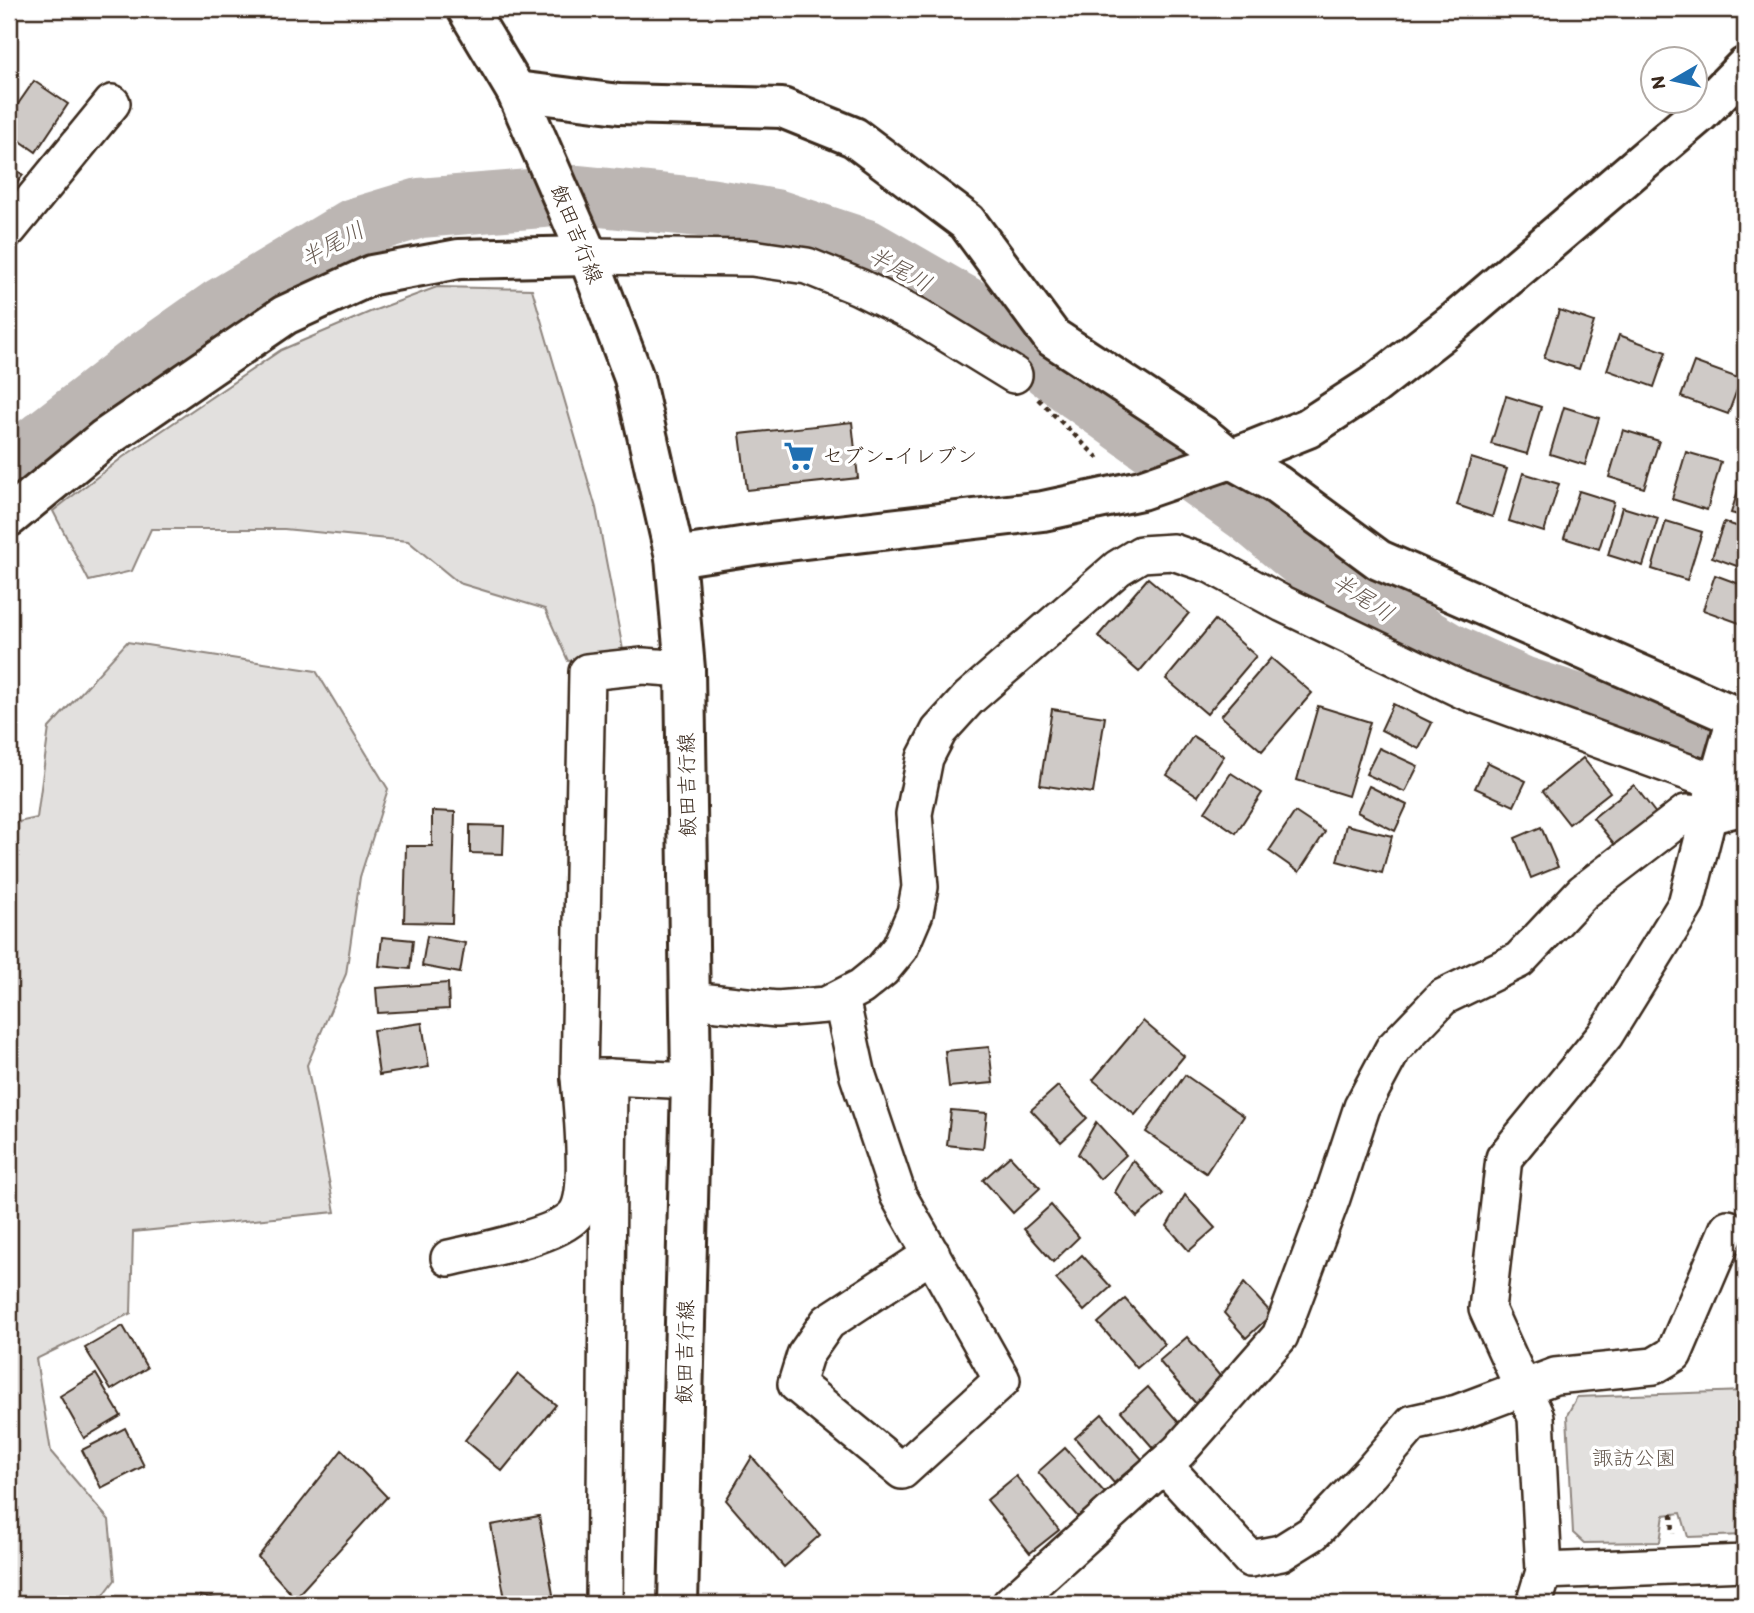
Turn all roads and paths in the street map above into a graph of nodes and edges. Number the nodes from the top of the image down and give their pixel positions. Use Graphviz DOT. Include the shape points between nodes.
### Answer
graph roads {
  1 [pos="467,9"];
  2 [pos="1745,67"];
  3 [pos="516,91"];
  4 [pos="112,103"];
  5 [pos="9,229"];
  6 [pos="583,244"];
  7 [pos="1014,375"];
  8 [pos="1231,459"];
  9 [pos="1108,467"];
  10 [pos="9,517"];
  11 [pos="676,558"];
  12 [pos="685,669"];
  13 [pos="1741,708"];
  14 [pos="1724,801"];
  15 [pos="841,998"];
  16 [pos="690,1000"];
  17 [pos="594,1077"];
  18 [pos="691,1081"];
  19 [pos="1728,1228"];
  20 [pos="932,1254"];
  21 [pos="449,1258"];
  22 [pos="1523,1389"];
  23 [pos="1164,1465"];
  24 [pos="1745,1563"];
  25 [pos="1544,1571"];
  26 [pos="604,1604"];
  27 [pos="678,1604"];
  28 [pos="1010,1604"];
  29 [pos="1534,1604"];
  1 -- 3 [label="street, 飯田吉行線"];
  2 -- 8 [label="street" via="1700,113 1374,385 1307,428"];
  3 -- 6 [label="street, 飯田吉行線"];
  3 -- 8 [label="street" via="619,104 782,108 854,137 967,222 1052,337"];
  4 -- 5 [label="street"];
  6 -- 7 [label="street" via="807,266 918,316"];
  6 -- 10 [label="street" via="372,275 285,315 104,439"];
  6 -- 11 [label="street, 飯田吉行線" via="634,378"];
  7 -- 9 [label="path"];
  8 -- 11 [label="street" via="1141,490 1044,511"];
  8 -- 13 [label="street" via="1276,484 1379,560"];
  11 -- 12 [label="street, 飯田吉行線"];
  12 -- 16 [label="street, 飯田吉行線"];
  12 -- 17 [label="street" via="643,666 587,671"];
  13 -- 14 [label="street"];
  14 -- 15 [label="street" via="1464,691 1211,565 1173,552 1140,554 978,690 939,731 925,758 914,814 920,887 915,912 900,948 882,970"];
  14 -- 22 [label="street" via="1686,904 1605,1035 1504,1158 1487,1309"];
  14 -- 23 [label="street" via="1686,813 1583,892 1519,960 1443,997 1393,1049 1362,1107 1280,1336"];
  15 -- 16 [label="street" via="826,1005 777,1009"];
  15 -- 20 [label="street" via="858,1076 898,1195"];
  16 -- 18 [label="street, 飯田吉行線"];
  17 -- 18 [label="street"];
  17 -- 21 [label="street" via="584,1191 575,1215 543,1235"];
  17 -- 26 [label="street"];
  18 -- 27 [label="street, 飯田吉行線"];
  19 -- 22 [label="street" via="1674,1354 1654,1366 1555,1376"];
  20 -- 20 [label="street" via="1002,1380 902,1471 796,1384 805,1355 828,1322"];
  22 -- 23 [label="street" via="1413,1423 1313,1533 1281,1553 1250,1559"];
  22 -- 25 [label="street" via="1536,1417"];
  23 -- 28 [label="street"];
  24 -- 25 [label="street"];
  25 -- 29 [label="street"];
}
